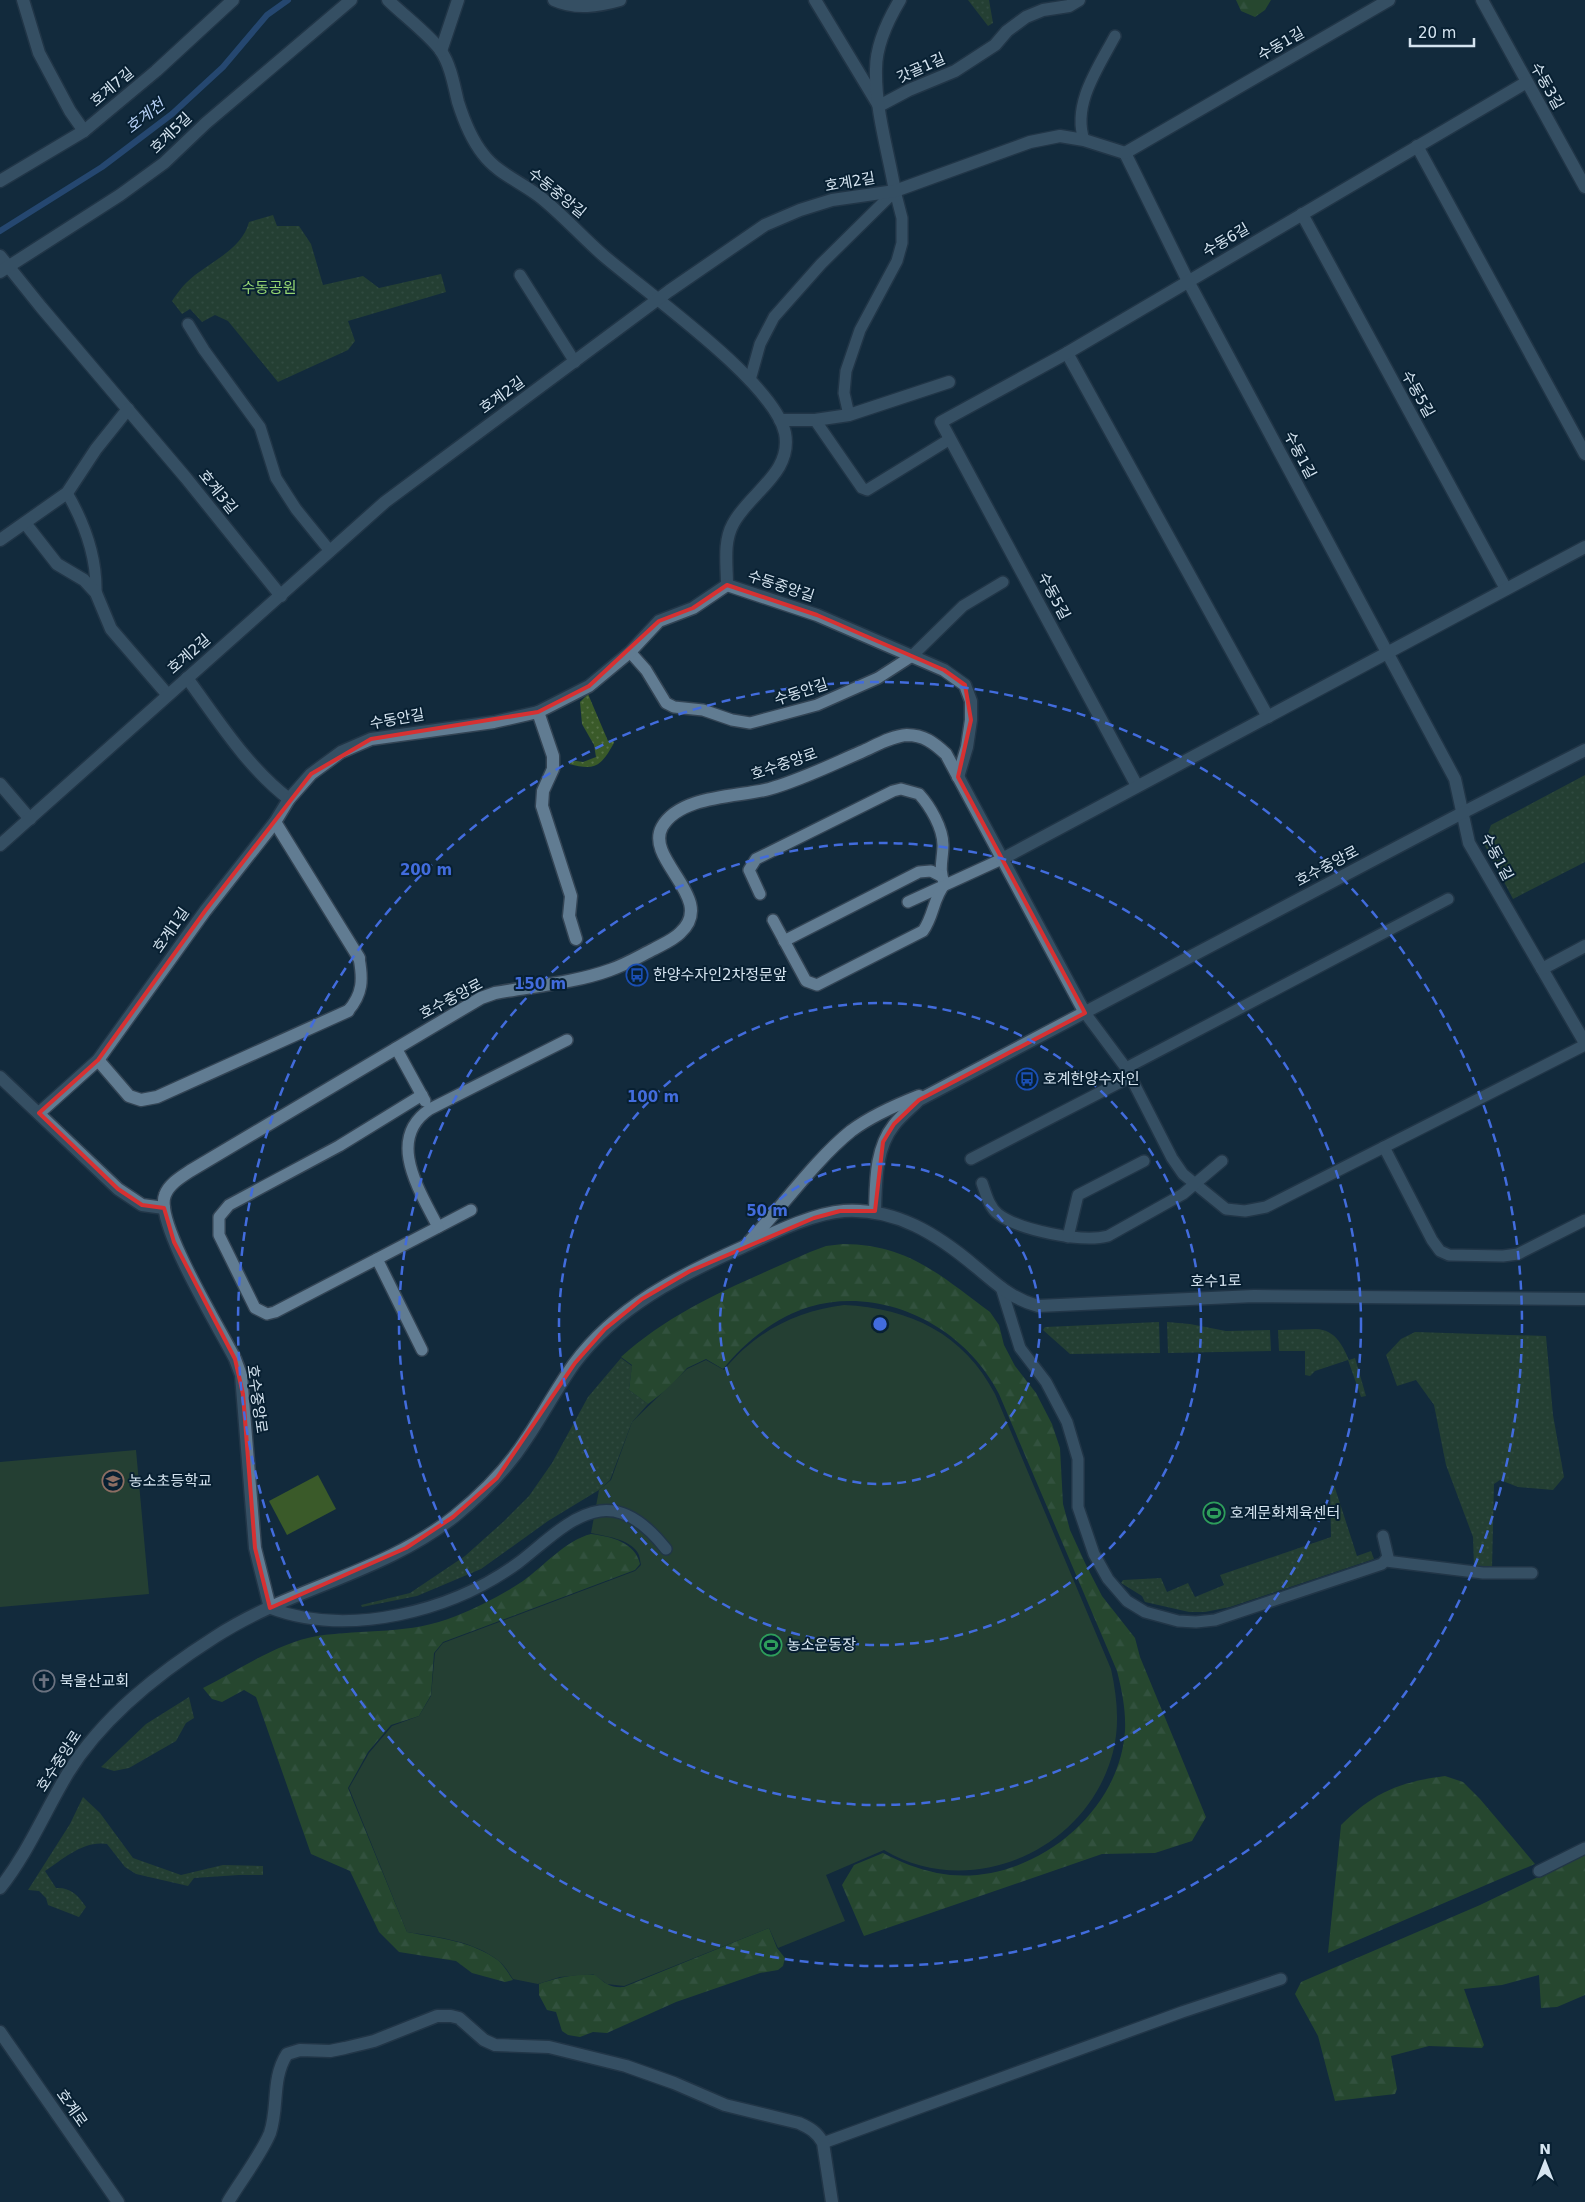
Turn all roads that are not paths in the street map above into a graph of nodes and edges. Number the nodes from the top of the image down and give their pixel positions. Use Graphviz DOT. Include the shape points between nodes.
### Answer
graph roads {
  1 [pos="23,0"];
  2 [pos="233,0"];
  3 [pos="351,0"];
  4 [pos="388,0"];
  5 [pos="458,0"];
  6 [pos="554,0"];
  7 [pos="620,0"];
  8 [pos="815,0"];
  9 [pos="900,0"];
  10 [pos="1080,0"];
  11 [pos="1389,0"];
  12 [pos="1482,0"];
  13 [pos="1115,36"];
  14 [pos="441,51"];
  15 [pos="1527,82"];
  16 [pos="879,106"];
  17 [pos="84,131"];
  18 [pos="1084,140"];
  19 [pos="1417,146"];
  20 [pos="1124,153"];
  21 [pos="0,182"];
  22 [pos="1585,187"];
  23 [pos="895,191"];
  24 [pos="1302,214"];
  25 [pos="0,256"];
  26 [pos="4,270"];
  27 [pos="520,275"];
  28 [pos="1188,281"];
  29 [pos="656,300"];
  30 [pos="188,324"];
  31 [pos="1067,353"];
  32 [pos="575,362"];
  33 [pos="750,380"];
  34 [pos="949,382"];
  35 [pos="128,409"];
  36 [pos="849,415"];
  37 [pos="780,420"];
  38 [pos="815,420"];
  39 [pos="941,422"];
  40 [pos="950,439"];
  41 [pos="1585,454"];
  42 [pos="67,492"];
  43 [pos="25,523"];
  44 [pos="0,540"];
  45 [pos="1585,547"];
  46 [pos="330,551"];
  47 [pos="1003,582"];
  48 [pos="727,585"];
  49 [pos="1506,589"];
  50 [pos="96,593"];
  51 [pos="281,596"];
  52 [pos="630,652"];
  53 [pos="1388,653"];
  54 [pos="912,656"];
  55 [pos="186,678"];
  56 [pos="167,694"];
  57 [pos="538,712"];
  58 [pos="1268,717"];
  59 [pos="1585,750"];
  60 [pos="958,777"];
  61 [pos="0,784"];
  62 [pos="1137,786"];
  63 [pos="289,799"];
  64 [pos="1464,812"];
  65 [pos="30,819"];
  66 [pos="275,822"];
  67 [pos="0,845"];
  68 [pos="1002,859"];
  69 [pos="943,880"];
  70 [pos="760,894"];
  71 [pos="1448,899"];
  72 [pos="908,902"];
  73 [pos="773,920"];
  74 [pos="576,939"];
  75 [pos="784,940"];
  76 [pos="1585,946"];
  77 [pos="359,958"];
  78 [pos="1542,969"];
  79 [pos="348,1011"];
  80 [pos="1085,1013"];
  81 [pos="567,1040"];
  82 [pos="1585,1044"];
  83 [pos="396,1048"];
  84 [pos="98,1060"];
  85 [pos="1128,1072"];
  86 [pos="0,1077"];
  87 [pos="947,1085"];
  88 [pos="422,1095"];
  89 [pos="430,1109"];
  90 [pos="39,1113"];
  91 [pos="1384,1147"];
  92 [pos="971,1159"];
  93 [pos="1144,1161"];
  94 [pos="1222,1161"];
  95 [pos="982,1183"];
  96 [pos="1195,1185"];
  97 [pos="164,1208"];
  98 [pos="471,1210"];
  99 [pos="875,1211"];
  100 [pos="1585,1220"];
  101 [pos="438,1227"];
  102 [pos="1068,1237"];
  103 [pos="746,1245"];
  104 [pos="377,1259"];
  105 [pos="1001,1287"];
  106 [pos="1585,1299"];
  107 [pos="422,1350"];
  108 [pos="1383,1536"];
  109 [pos="666,1550"];
  110 [pos="1386,1561"];
  111 [pos="1532,1573"];
  112 [pos="270,1608"];
  113 [pos="1585,1848"];
  114 [pos="1539,1871"];
  115 [pos="0,1888"];
  116 [pos="1281,1979"];
  117 [pos="0,2032"];
  118 [pos="823,2143"];
  119 [pos="118,2202"];
  120 [pos="228,2202"];
  121 [pos="832,2202"];
  1 -- 17 [label="street" via="38,53"];
  2 -- 17 [label="street, 호계7길"];
  3 -- 26 [label="street, 호계5길" via="213,116 164,164"];
  4 -- 14 [label="street, 수동중앙길"];
  5 -- 14 [label="street"];
  6 -- 7 [label="street" via="580,7"];
  8 -- 16 [label="street"];
  9 -- 16 [label="street, 호계2길" via="882,38 876,68"];
  10 -- 16 [label="street, 갓골1길" via="1026,18 1007,31 995,45 955,71"];
  11 -- 20 [label="street, 수동1길"];
  12 -- 15 [label="street, 수동3길"];
  13 -- 18 [label="lane" via="1082,108 1080,128"];
  14 -- 29 [label="street, 수동중앙길" via="451,72 470,134 484,156 538,196"];
  15 -- 19 [label="street, 수동6길"];
  15 -- 22 [label="street, 수동3길"];
  16 -- 23 [label="street, 호계2길"];
  17 -- 21 [label="street, 호계7길"];
  18 -- 20 [label="street, 호계2길"];
  18 -- 23 [label="street, 호계2길" via="1060,136 1030,142"];
  19 -- 24 [label="street, 수동6길"];
  19 -- 41 [label="street"];
  20 -- 28 [label="street, 수동1길"];
  23 -- 29 [label="street, 호계2길" via="832,200 765,225"];
  23 -- 33 [label="lane" via="821,264 774,317 760,344"];
  23 -- 36 [label="lane, 호계2길" via="902,218 902,242 897,261 860,330 846,371 844,393"];
  24 -- 28 [label="street, 수동6길"];
  24 -- 49 [label="street, 수동5길"];
  25 -- 26 [label="street, 호계3길"];
  26 -- 35 [label="street, 호계3길"];
  27 -- 32 [label="lane"];
  28 -- 31 [label="street, 수동6길"];
  28 -- 53 [label="street, 수동1길"];
  29 -- 32 [label="street, 호계2길"];
  29 -- 33 [label="street, 수동중앙길" via="714,346"];
  30 -- 46 [label="lane" via="260,427 276,478"];
  31 -- 39 [label="street, 수동6길"];
  31 -- 58 [label="street"];
  32 -- 46 [label="street, 호계2길" via="385,502"];
  33 -- 37 [label="street, 수동중앙길"];
  34 -- 36 [label="street"];
  35 -- 42 [label="street"];
  35 -- 51 [label="street, 호계3길"];
  36 -- 38 [label="street"];
  37 -- 38 [label="street"];
  37 -- 48 [label="street, 수동중앙길" via="786,448 783,460 733,524 727,542"];
  38 -- 40 [label="lane" via="862,488 868,490"];
  39 -- 40 [label="street, 수동5길"];
  40 -- 62 [label="street, 수동5길"];
  42 -- 43 [label="street"];
  42 -- 50 [label="lane, 호계2길" via="80,514 94,558"];
  43 -- 44 [label="street"];
  43 -- 50 [label="street, 호계2길" via="56,564 84,580"];
  45 -- 49 [label="street"];
  46 -- 51 [label="street, 호계2길"];
  47 -- 54 [label="lane" via="963,606"];
  48 -- 52 [label="street, 수동안길" via="693,608 659,621"];
  48 -- 54 [label="street, 수동중앙길" via="817,615"];
  49 -- 53 [label="street"];
  50 -- 56 [label="street, 호계2길" via="111,628"];
  51 -- 55 [label="street, 호계2길"];
  52 -- 54 [label="lane, 수동안길" via="646,670 666,703 750,723 817,706 884,675"];
  52 -- 57 [label="street, 수동안길" via="589,686"];
  53 -- 58 [label="street"];
  53 -- 64 [label="street, 수동1길" via="1455,779"];
  54 -- 60 [label="street, 수동중앙길" via="944,670 966,685 971,701 971,720"];
  55 -- 56 [label="street, 호계2길"];
  55 -- 63 [label="street" via="242,752 270,784"];
  56 -- 65 [label="street, 호계2길"];
  57 -- 63 [label="street, 수동안길" via="494,722 370,739 342,752 311,774"];
  57 -- 74 [label="street" via="553,756 553,769 543,791 542,806 571,896 569,916"];
  58 -- 62 [label="street"];
  59 -- 64 [label="street, 호수중앙로"];
  60 -- 68 [label="street, 호수중앙로"];
  60 -- 83 [label="street, 호수중앙로" via="946,754 933,741 905,735 809,775 677,811 660,830 660,845 690,901 689,922 681,933 610,970 481,998"];
  61 -- 65 [label="street"];
  62 -- 68 [label="street"];
  63 -- 66 [label="street, 호계1길"];
  64 -- 78 [label="street, 수동1길" via="1469,843"];
  64 -- 80 [label="street, 호수중앙로"];
  65 -- 67 [label="street, 호계2길"];
  66 -- 77 [label="street"];
  66 -- 84 [label="street, 호계1길" via="205,911"];
  68 -- 69 [label="lane"];
  68 -- 80 [label="street, 호수중앙로"];
  69 -- 70 [label="lane" via="943,842 939,828 919,794 902,789 756,859 749,870"];
  69 -- 72 [label="lane"];
  69 -- 75 [label="lane" via="931,871 919,872"];
  69 -- 75 [label="lane" via="923,930 817,985 806,982"];
  71 -- 85 [label="lane"];
  73 -- 75 [label="lane"];
  76 -- 78 [label="street"];
  77 -- 79 [label="lane" via="362,990"];
  78 -- 82 [label="street, 수동1길"];
  79 -- 84 [label="street" via="157,1097 141,1100 129,1096"];
  80 -- 85 [label="lane"];
  80 -- 87 [label="street, 호수중앙로"];
  81 -- 89 [label="lane"];
  82 -- 91 [label="lane"];
  83 -- 88 [label="lane"];
  83 -- 97 [label="street, 호수중앙로" via="190,1171 165,1195"];
  84 -- 90 [label="street, 호계1길"];
  85 -- 92 [label="lane"];
  85 -- 96 [label="lane" via="1172,1158"];
  86 -- 90 [label="street"];
  87 -- 99 [label="street, 호수중앙로" via="919,1100 894,1124 883,1142 876,1172"];
  87 -- 103 [label="street" via="891,1107 851,1131"];
  88 -- 89 [label="lane"];
  88 -- 104 [label="lane" via="339,1146 223,1210 217,1225 255,1308 267,1314"];
  89 -- 101 [label="lane" via="413,1124 408,1151 417,1183"];
  90 -- 97 [label="street" via="118,1189 142,1205"];
  91 -- 96 [label="lane" via="1266,1207 1252,1210 1226,1209"];
  91 -- 100 [label="lane" via="1432,1240 1440,1251 1449,1255 1518,1254"];
  93 -- 102 [label="lane" via="1078,1195"];
  94 -- 96 [label="lane"];
  95 -- 102 [label="lane" via="988,1202 997,1214 1012,1222"];
  96 -- 102 [label="lane" via="1108,1236 1096,1239"];
  97 -- 112 [label="street, 호수중앙로" via="174,1242 241,1375 255,1548"];
  98 -- 101 [label="lane"];
  99 -- 103 [label="street, 호수중앙로" via="840,1211"];
  99 -- 105 [label="street, 호수1로" via="904,1219 935,1235"];
  101 -- 104 [label="lane"];
  103 -- 112 [label="street, 호수중앙로" via="690,1271 642,1299 605,1329 575,1363 526,1441 497,1478 453,1517 406,1548"];
  104 -- 107 [label="lane"];
  105 -- 106 [label="street, 호수1로" via="1018,1300 1038,1306 1254,1296"];
  105 -- 110 [label="lane" via="1020,1348 1046,1382 1072,1436 1078,1459 1078,1501 1083,1526 1108,1579 1126,1602 1145,1612 1178,1621 1215,1620"];
  108 -- 110 [label="lane" via="1388,1552"];
  109 -- 112 [label="lane" via="645,1526 630,1517 602,1511 591,1513 562,1529 492,1580 432,1606 397,1615 341,1620 306,1618"];
  110 -- 111 [label="lane" via="1483,1573"];
  112 -- 115 [label="street, 호수중앙로" via="218,1634 176,1664 110,1720 91,1740 69,1772"];
  113 -- 114 [label="lane"];
  116 -- 118 [label="lane"];
  117 -- 119 [label="street, 호계로"];
  118 -- 120 [label="street" via="819,2134 799,2124 725,2105 626,2066 549,2047 495,2045 484,2040 459,2018 437,2016 374,2041 330,2051 300,2050 287,2054 278,2073 269,2134"];
  118 -- 121 [label="street"];
}
